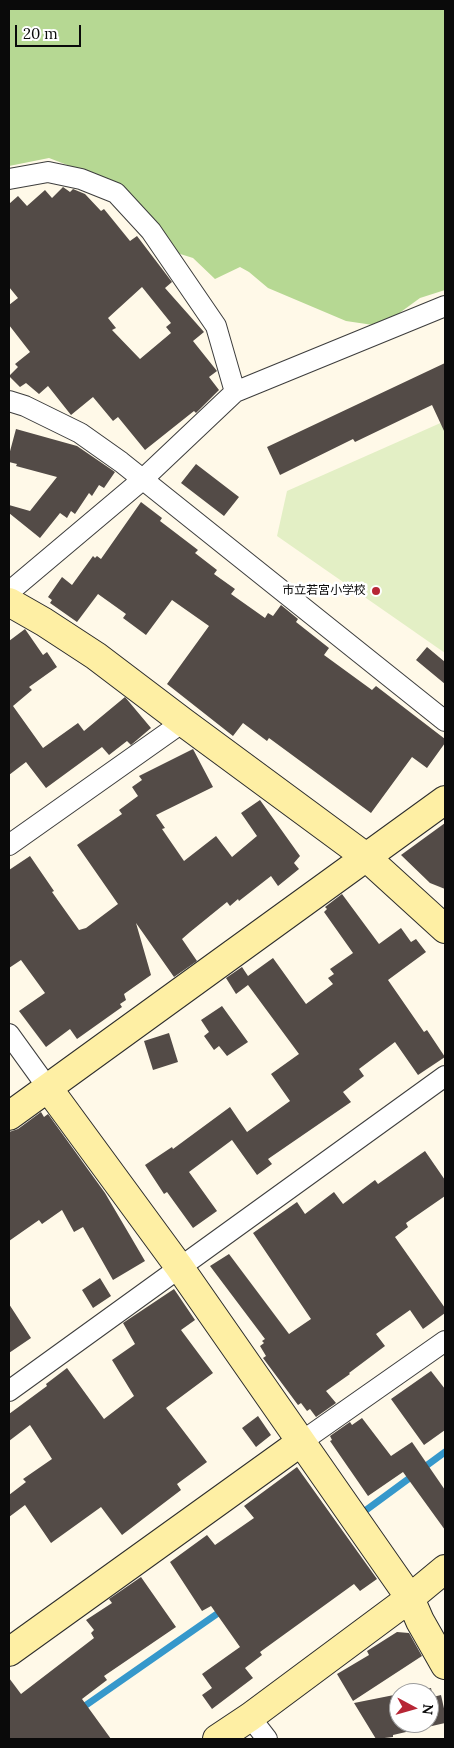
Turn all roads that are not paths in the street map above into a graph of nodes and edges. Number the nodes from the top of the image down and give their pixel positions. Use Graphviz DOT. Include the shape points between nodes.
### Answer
graph roads {
  1 [pos="9,179"];
  2 [pos="445,306"];
  3 [pos="236,392"];
  4 [pos="9,401"];
  5 [pos="142,480"];
  6 [pos="9,592"];
  7 [pos="9,602"];
  8 [pos="445,720"];
  9 [pos="183,722"];
  10 [pos="445,800"];
  11 [pos="9,845"];
  12 [pos="366,857"];
  13 [pos="445,929"];
  14 [pos="9,1034"];
  15 [pos="444,1079"];
  16 [pos="48,1088"];
  17 [pos="9,1116"];
  18 [pos="180,1268"];
  19 [pos="445,1341"];
  20 [pos="9,1391"];
  21 [pos="301,1442"];
  22 [pos="445,1569"];
  23 [pos="410,1598"];
  24 [pos="9,1652"];
  25 [pos="445,1665"];
  26 [pos="250,1717"];
  27 [pos="217,1739"];
  28 [pos="267,1739"];
  1 -- 3 [label="street" via="48,172 81,179 116,193 151,231 216,326"];
  2 -- 3 [label="street"];
  3 -- 5 [label="street"];
  4 -- 5 [label="street" via="80,433"];
  5 -- 6 [label="street"];
  5 -- 8 [label="street"];
  7 -- 9 [label="street" via="96,656"];
  9 -- 11 [label="street"];
  9 -- 12 [label="street"];
  10 -- 12 [label="street"];
  12 -- 13 [label="street"];
  12 -- 16 [label="street"];
  14 -- 16 [label="street"];
  15 -- 18 [label="street"];
  16 -- 17 [label="street"];
  16 -- 18 [label="street"];
  18 -- 20 [label="street"];
  18 -- 21 [label="street"];
  19 -- 21 [label="street"];
  21 -- 23 [label="street"];
  21 -- 24 [label="street"];
  22 -- 23 [label="street"];
  23 -- 25 [label="street"];
  23 -- 26 [label="street"];
  26 -- 27 [label="street"];
  26 -- 28 [label="street"];
}
